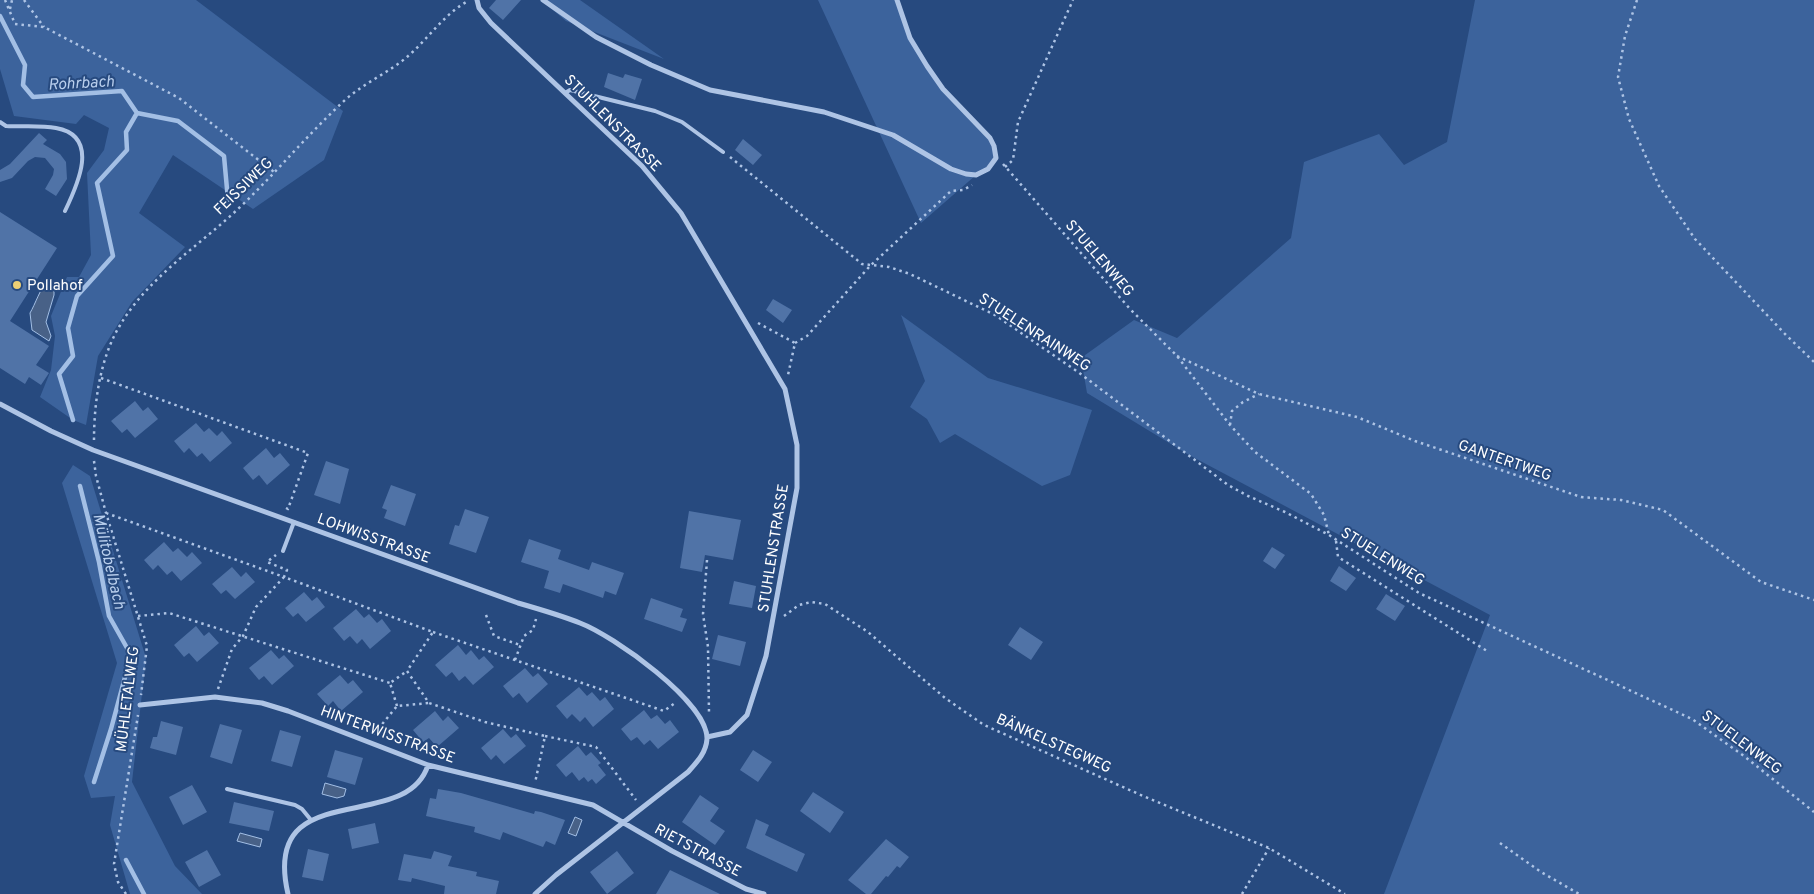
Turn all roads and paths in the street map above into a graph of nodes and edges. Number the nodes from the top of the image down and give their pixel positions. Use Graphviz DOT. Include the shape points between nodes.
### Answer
graph roads {
  1 [pos="5,0"];
  2 [pos="12,0"];
  3 [pos="24,0"];
  4 [pos="469,0"];
  5 [pos="477,0"];
  6 [pos="543,0"];
  7 [pos="897,0"];
  8 [pos="1072,0"];
  9 [pos="1637,0"];
  10 [pos="9,10"];
  11 [pos="44,27"];
  12 [pos="565,92"];
  13 [pos="0,122"];
  14 [pos="723,152"];
  15 [pos="996,158"];
  16 [pos="1005,167"];
  17 [pos="274,172"];
  18 [pos="976,175"];
  19 [pos="65,211"];
  20 [pos="870,266"];
  21 [pos="742,316"];
  22 [pos="795,343"];
  23 [pos="1177,356"];
  24 [pos="1814,362"];
  25 [pos="101,378"];
  26 [pos="785,389"];
  27 [pos="1259,394"];
  28 [pos="0,404"];
  29 [pos="1230,425"];
  30 [pos="94,428"];
  31 [pos="93,450"];
  32 [pos="106,514"];
  33 [pos="282,518"];
  34 [pos="294,522"];
  35 [pos="1329,535"];
  36 [pos="1336,540"];
  37 [pos="283,551"];
  38 [pos="707,560"];
  39 [pos="267,562"];
  40 [pos="284,577"];
  41 [pos="1814,600"];
  42 [pos="486,615"];
  43 [pos="138,616"];
  44 [pos="773,621"];
  45 [pos="535,625"];
  46 [pos="433,632"];
  47 [pos="242,636"];
  48 [pos="520,645"];
  49 [pos="1487,652"];
  50 [pos="515,660"];
  51 [pos="407,671"];
  52 [pos="390,683"];
  53 [pos="215,697"];
  54 [pos="682,697"];
  55 [pos="429,703"];
  56 [pos="140,705"];
  57 [pos="397,706"];
  58 [pos="703,723"];
  59 [pos="545,736"];
  60 [pos="707,737"];
  61 [pos="368,742"];
  62 [pos="428,765"];
  63 [pos="227,789"];
  64 [pos="533,791"];
  65 [pos="638,801"];
  66 [pos="1814,812"];
  67 [pos="311,820"];
  68 [pos="622,823"];
  69 [pos="1500,843"];
  70 [pos="1269,848"];
  71 [pos="746,888"];
  72 [pos="126,894"];
  73 [pos="288,894"];
  74 [pos="536,894"];
  75 [pos="741,894"];
  76 [pos="764,894"];
  77 [pos="1242,894"];
  78 [pos="1345,894"];
  79 [pos="1579,894"];
  1 -- 10 [label="path"];
  2 -- 10 [label="path"];
  3 -- 11 [label="path"];
  4 -- 17 [label="path, FEISSIWEG" via="407,57 347,99"];
  5 -- 12 [label="street, STUHLENSTRASSE" via="491,23"];
  6 -- 18 [label="street" via="596,37 710,90 824,112 893,135 951,169"];
  7 -- 15 [label="street" via="910,38 927,66 990,138"];
  8 -- 16 [label="path" via="1018,122 1013,160"];
  9 -- 24 [label="path" via="1625,36 1618,77 1628,119 1659,186 1695,239"];
  10 -- 11 [label="path" via="15,24"];
  11 -- 17 [label="path" via="179,98"];
  12 -- 14 [label="lane" via="570,90 655,111 682,122"];
  12 -- 21 [label="street, STUHLENSTRASSE" via="642,166 680,213"];
  13 -- 19 [label="lane" via="6,126 57,128 70,132 77,139 82,150 80,180"];
  14 -- 20 [label="path, STUELENRAINWEG" via="852,257"];
  15 -- 16 [label="path, STUELENWEG"];
  15 -- 18 [label="street" via="988,169"];
  16 -- 23 [label="path, STUELENWEG" via="1130,309"];
  17 -- 25 [label="path, FEISSIWEG" via="156,282 134,307 106,353"];
  18 -- 20 [label="path" via="973,184 951,192"];
  20 -- 22 [label="path" via="807,336"];
  20 -- 35 [label="path, STUELENRAINWEG" via="889,267 910,274 994,315 1078,372 1228,484"];
  21 -- 22 [label="path"];
  21 -- 26 [label="street, STUHLENSTRASSE"];
  22 -- 26 [label="path"];
  23 -- 27 [label="path, GANTERTWEG"];
  23 -- 29 [label="path, STUELENWEG"];
  25 -- 30 [label="path, FEISSIWEG"];
  25 -- 33 [label="path" via="308,453"];
  26 -- 44 [label="street, STUHLENSTRASSE" via="797,445 797,488"];
  27 -- 29 [label="path" via="1232,411"];
  27 -- 41 [label="path, GANTERTWEG" via="1357,417 1415,441 1581,497 1621,500 1663,510 1761,582"];
  28 -- 31 [label="street, LOHWISSTRASSE"];
  29 -- 35 [label="path, STUELENWEG" via="1255,452 1311,494 1324,515"];
  31 -- 32 [label="path, MÜHLETALWEG"];
  31 -- 33 [label="street, LOHWISSTRASSE"];
  32 -- 40 [label="path"];
  32 -- 43 [label="path, MÜHLETALWEG"];
  33 -- 34 [label="street, LOHWISSTRASSE"];
  34 -- 37 [label="lane"];
  34 -- 54 [label="street, LOHWISSTRASSE" via="581,623 637,657"];
  35 -- 36 [label="path, STUELENWEG"];
  36 -- 49 [label="path" via="1338,557"];
  36 -- 66 [label="path, STUELENWEG" via="1419,592 1692,719"];
  38 -- 58 [label="path" via="703,614 708,647 708,714"];
  39 -- 40 [label="path" via="287,570"];
  40 -- 46 [label="path"];
  40 -- 47 [label="path" via="256,607"];
  42 -- 48 [label="path" via="494,636"];
  43 -- 47 [label="path" via="168,612"];
  43 -- 56 [label="path, MÜHLETALWEG" via="146,646"];
  44 -- 60 [label="street, STUHLENSTRASSE" via="757,688 747,714 730,732"];
  44 -- 70 [label="path, BÄNKELSTEGWEG" via="798,605 811,602 825,604 868,632 945,698 984,724 1143,796"];
  45 -- 48 [label="path"];
  46 -- 50 [label="path"];
  46 -- 51 [label="path"];
  47 -- 52 [label="path"];
  47 -- 53 [label="path" via="232,650"];
  48 -- 50 [label="path"];
  50 -- 54 [label="path" via="664,712"];
  51 -- 52 [label="path"];
  51 -- 55 [label="path"];
  52 -- 57 [label="path"];
  53 -- 56 [label="street, HINTERWISSTRASSE"];
  53 -- 61 [label="street, HINTERWISSTRASSE" via="262,704"];
  54 -- 58 [label="street, LOHWISSTRASSE"];
  55 -- 57 [label="path"];
  55 -- 59 [label="path" via="486,722"];
  56 -- 72 [label="path, MÜHLETALWEG" via="114,864 118,882"];
  57 -- 61 [label="path"];
  58 -- 60 [label="street, LOHWISSTRASSE"];
  59 -- 64 [label="path"];
  59 -- 65 [label="path" via="596,747"];
  60 -- 68 [label="street" via="704,751 688,772"];
  61 -- 62 [label="street, HINTERWISSTRASSE"];
  62 -- 64 [label="street, HINTERWISSTRASSE"];
  62 -- 67 [label="street" via="422,778 401,796"];
  63 -- 67 [label="lane" via="294,805"];
  64 -- 68 [label="street, HINTERWISSTRASSE" via="593,805"];
  67 -- 73 [label="street" via="294,835 284,854"];
  68 -- 71 [label="street, RIETSTRASSE"];
  68 -- 74 [label="street"];
  69 -- 79 [label="path"];
  70 -- 77 [label="path"];
  70 -- 78 [label="path, BÄNKELSTEGWEG"];
  71 -- 75 [label="street"];
  71 -- 76 [label="street, RIETSTRASSE"];
}
